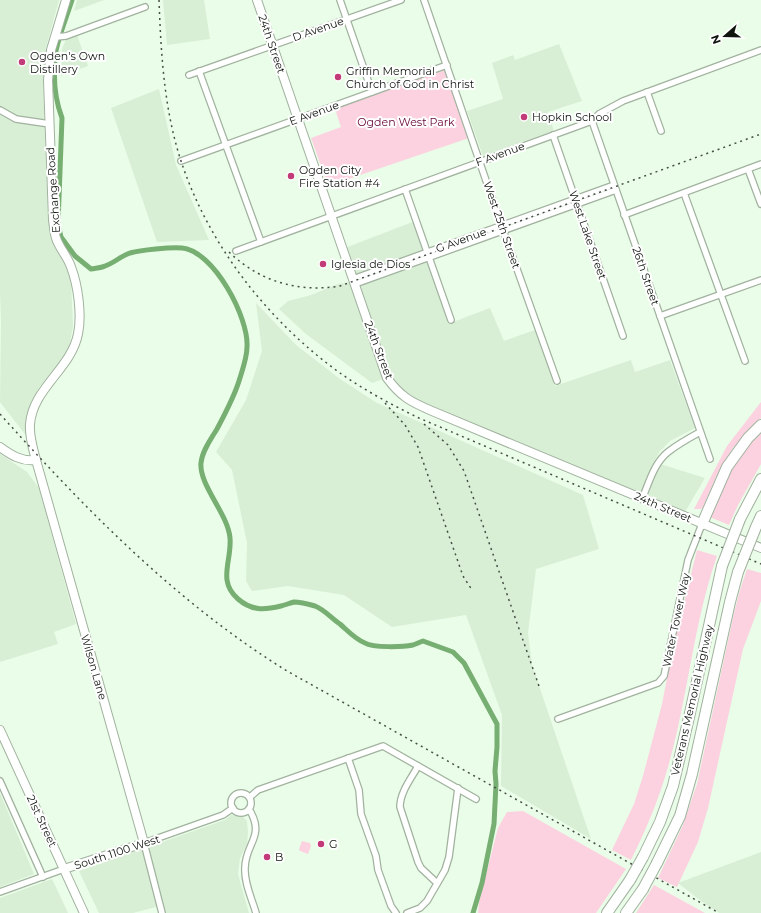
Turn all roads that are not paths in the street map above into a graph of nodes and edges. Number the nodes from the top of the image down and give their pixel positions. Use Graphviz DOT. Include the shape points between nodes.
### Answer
graph roads {
  1 [pos="66,0"];
  2 [pos="257,0"];
  3 [pos="340,0"];
  4 [pos="401,0"];
  5 [pos="424,0"];
  6 [pos="145,7"];
  7 [pos="347,19"];
  8 [pos="56,36"];
  9 [pos="273,45"];
  10 [pos="761,50"];
  11 [pos="447,66"];
  12 [pos="199,71"];
  13 [pos="189,75"];
  14 [pos="372,92"];
  15 [pos="647,92"];
  16 [pos="0,110"];
  17 [pos="298,119"];
  18 [pos="592,121"];
  19 [pos="50,124"];
  20 [pos="661,131"];
  21 [pos="553,135"];
  22 [pos="226,145"];
  23 [pos="181,161"];
  24 [pos="481,162"];
  25 [pos="761,164"];
  26 [pos="748,169"];
  27 [pos="615,187"];
  28 [pos="405,189"];
  29 [pos="684,193"];
  30 [pos="576,201"];
  31 [pos="761,204"];
  32 [pos="624,215"];
  33 [pos="332,216"];
  34 [pos="502,228"];
  35 [pos="261,242"];
  36 [pos="236,251"];
  37 [pos="429,255"];
  38 [pos="761,280"];
  39 [pos="354,282"];
  40 [pos="721,294"];
  41 [pos="660,316"];
  42 [pos="451,320"];
  43 [pos="622,336"];
  44 [pos="745,361"];
  45 [pos="558,381"];
  46 [pos="761,425"];
  47 [pos="700,432"];
  48 [pos="0,447"];
  49 [pos="710,459"];
  50 [pos="36,460"];
  51 [pos="761,479"];
  52 [pos="642,499"];
  53 [pos="761,516"];
  54 [pos="702,524"];
  55 [pos="761,548"];
  56 [pos="558,719"];
  57 [pos="0,730"];
  58 [pos="348,758"];
  59 [pos="418,766"];
  60 [pos="0,781"];
  61 [pos="458,788"];
  62 [pos="250,797"];
  63 [pos="476,799"];
  64 [pos="233,808"];
  65 [pos="249,809"];
  66 [pos="144,844"];
  67 [pos="64,870"];
  68 [pos="43,877"];
  69 [pos="437,884"];
  70 [pos="0,892"];
  71 [pos="84,913"];
  72 [pos="162,913"];
  73 [pos="256,913"];
  74 [pos="396,913"];
  75 [pos="407,913"];
  76 [pos="607,913"];
  77 [pos="626,913"];
  1 -- 8 [label="main road, Exchange Road"];
  2 -- 9 [label="main road, 24th Street"];
  3 -- 7 [label="street"];
  4 -- 7 [label="street, D Avenue"];
  5 -- 11 [label="street, West 25th Street"];
  6 -- 8 [label="street" via="66,36"];
  7 -- 9 [label="street, D Avenue"];
  7 -- 14 [label="street"];
  8 -- 19 [label="main road, Exchange Road" via="51,50 48,80"];
  9 -- 12 [label="street, D Avenue"];
  9 -- 17 [label="main road, 24th Street"];
  10 -- 15 [label="street, F Avenue"];
  11 -- 14 [label="street, E Avenue"];
  11 -- 24 [label="street, West 25th Street"];
  12 -- 13 [label="street, D Avenue"];
  12 -- 22 [label="street"];
  14 -- 17 [label="street, E Avenue"];
  15 -- 18 [label="street, F Avenue" via="622,101"];
  15 -- 20 [label="street"];
  16 -- 19 [label="street" via="16,119"];
  17 -- 22 [label="street, E Avenue"];
  17 -- 33 [label="main road, 24th Street"];
  18 -- 21 [label="street, F Avenue"];
  18 -- 27 [label="street, 26th Street"];
  19 -- 50 [label="main road, Exchange Road" via="53,220 56,238 75,280 80,321 73,350 34,406 30,425"];
  21 -- 24 [label="street, F Avenue"];
  21 -- 30 [label="street, West Lake Street"];
  22 -- 23 [label="street, E Avenue"];
  22 -- 35 [label="street"];
  24 -- 28 [label="street, F Avenue"];
  24 -- 34 [label="street, West 25th Street"];
  25 -- 26 [label="street"];
  26 -- 29 [label="street"];
  26 -- 31 [label="street"];
  27 -- 30 [label="street, G Avenue"];
  27 -- 32 [label="street, 26th Street"];
  28 -- 33 [label="street, F Avenue"];
  28 -- 37 [label="street"];
  29 -- 32 [label="street"];
  29 -- 40 [label="street"];
  30 -- 34 [label="street, G Avenue"];
  30 -- 43 [label="street, West Lake Street"];
  32 -- 41 [label="street, 26th Street"];
  33 -- 35 [label="street, F Avenue"];
  33 -- 39 [label="main road, 24th Street"];
  34 -- 37 [label="street, G Avenue"];
  34 -- 45 [label="street, West 25th Street"];
  35 -- 36 [label="street, F Avenue"];
  37 -- 39 [label="street, G Avenue"];
  37 -- 42 [label="street"];
  38 -- 40 [label="street"];
  39 -- 52 [label="main road, 24th Street" via="387,378 405,398"];
  40 -- 41 [label="street"];
  40 -- 44 [label="street"];
  41 -- 47 [label="street, 26th Street"];
  46 -- 54 [label="highway" via="727,467"];
  47 -- 49 [label="street, 26th Street"];
  47 -- 52 [label="street" via="667,452 657,464"];
  48 -- 50 [label="main road" via="20,459"];
  50 -- 66 [label="main road, Wilson Lane"];
  51 -- 76 [label="highway, Veterans Memorial Highway, bridge" via="740,519 722,566 673,786 660,822 643,856"];
  52 -- 54 [label="main road, 24th Street"];
  53 -- 77 [label="highway, Veterans Memorial Highway, bridge" via="738,572 680,816 643,889"];
  54 -- 55 [label="main road, 24th Street"];
  54 -- 56 [label="street, Water Tower Way" via="688,560 664,676 658,683"];
  57 -- 67 [label="main road, 21st Street"];
  58 -- 59 [label="street" via="383,746"];
  58 -- 62 [label="street" via="258,790"];
  58 -- 74 [label="street" via="359,790 361,814 376,856 378,870"];
  59 -- 61 [label="street"];
  59 -- 69 [label="street" via="402,794 400,807 418,862"];
  60 -- 68 [label="street"];
  61 -- 63 [label="street"];
  61 -- 69 [label="street" via="449,857"];
  62 -- 64 [label="street" via="242,792 236,794 231,800"];
  62 -- 65 [label="street"];
  64 -- 65 [label="street" via="242,813"];
  64 -- 66 [label="street, South 1100 West" via="223,815"];
  65 -- 73 [label="street" via="254,817 255,835 246,856 245,875"];
  66 -- 67 [label="main road, South 1100 West"];
  66 -- 72 [label="street, Wilson Lane"];
  67 -- 68 [label="street, South 1100 West"];
  67 -- 71 [label="main road, 21st Street"];
  68 -- 70 [label="street, South 1100 West"];
  69 -- 75 [label="street" via="424,905"];
}
